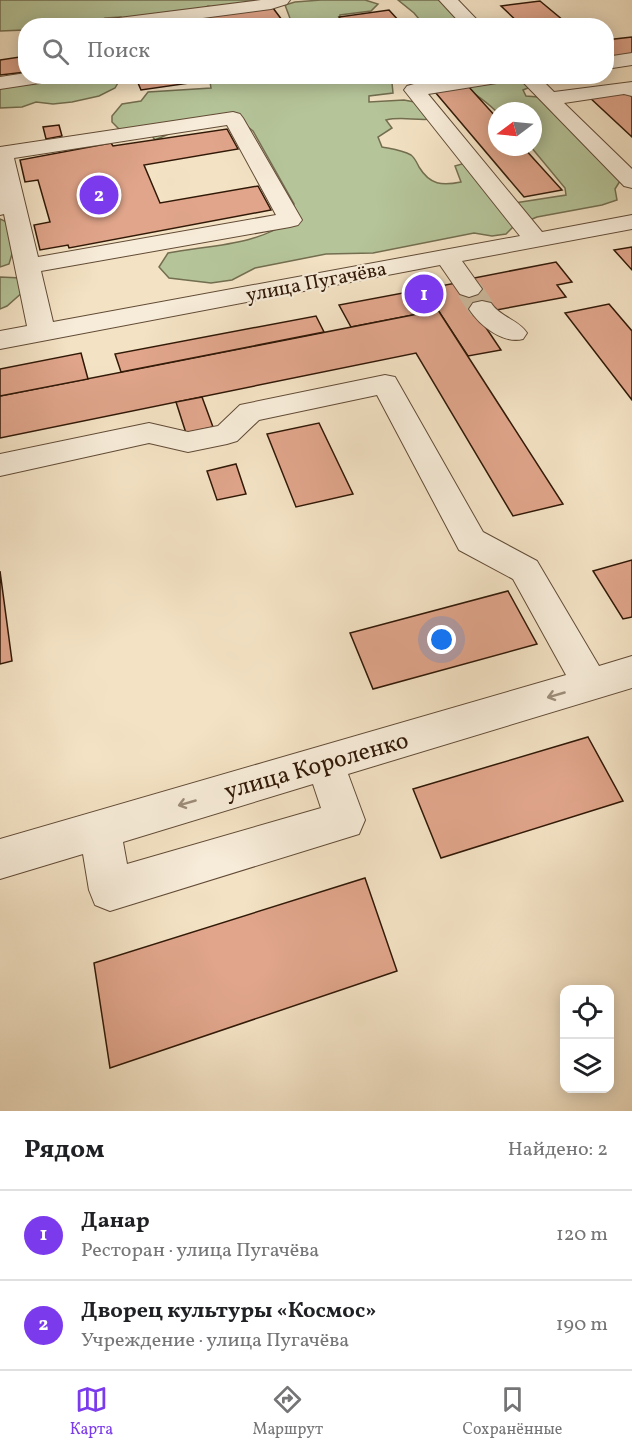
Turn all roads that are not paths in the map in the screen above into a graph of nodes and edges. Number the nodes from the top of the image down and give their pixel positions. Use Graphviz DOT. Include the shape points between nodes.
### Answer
graph roads {
  1 [pos="281,0"];
  2 [pos="448,0"];
  3 [pos="159,18"];
  4 [pos="466,18"];
  5 [pos="632,59"];
  6 [pos="614,62"];
  7 [pos="18,80"];
  8 [pos="0,83"];
  9 [pos="452,84"];
  10 [pos="533,84"];
  11 [pos="632,90"];
  12 [pos="549,99"];
  13 [pos="632,149"];
  14 [pos="604,154"];
  15 [pos="632,182"];
  16 [pos="7,207"];
  17 [pos="632,222"];
  18 [pos="536,240"];
  19 [pos="447,257"];
  20 [pos="28,266"];
  21 [pos="42,333"];
  22 [pos="514,333"];
  23 [pos="0,340"];
  24 [pos="0,465"];
  25 [pos="632,672"];
  26 [pos="591,684"];
  27 [pos="325,763"];
  28 [pos="100,829"];
  29 [pos="0,859"];
  1 -- 3 [label="street"];
  2 -- 4 [label="street"];
  5 -- 6 [label="street"];
  7 -- 8 [label="street"];
  9 -- 18 [label="street" via="414,90"];
  10 -- 12 [label="street"];
  11 -- 12 [label="street" via="628,87"];
  12 -- 14 [label="street"];
  13 -- 14 [label="street"];
  14 -- 15 [label="street"];
  16 -- 20 [label="street"];
  16 -- 20 [label="street" via="2,153 233,118 290,220"];
  17 -- 18 [label="street, улица Пугачёва"];
  18 -- 19 [label="street, улица Пугачёва"];
  19 -- 21 [label="street, улица Пугачёва"];
  19 -- 22 [label="street" via="486,315"];
  20 -- 21 [label="street"];
  21 -- 23 [label="street, улица Пугачёва"];
  24 -- 26 [label="street" via="149,433 188,442 227,434 250,412 385,384 471,541 525,570"];
  25 -- 26 [label="street, улица Короленко"];
  26 -- 27 [label="street, улица Короленко, one-way"];
  27 -- 28 [label="street, улица Короленко, one-way"];
  27 -- 28 [label="street" via="345,820 110,890"];
  28 -- 29 [label="street, улица Короленко"];
}
